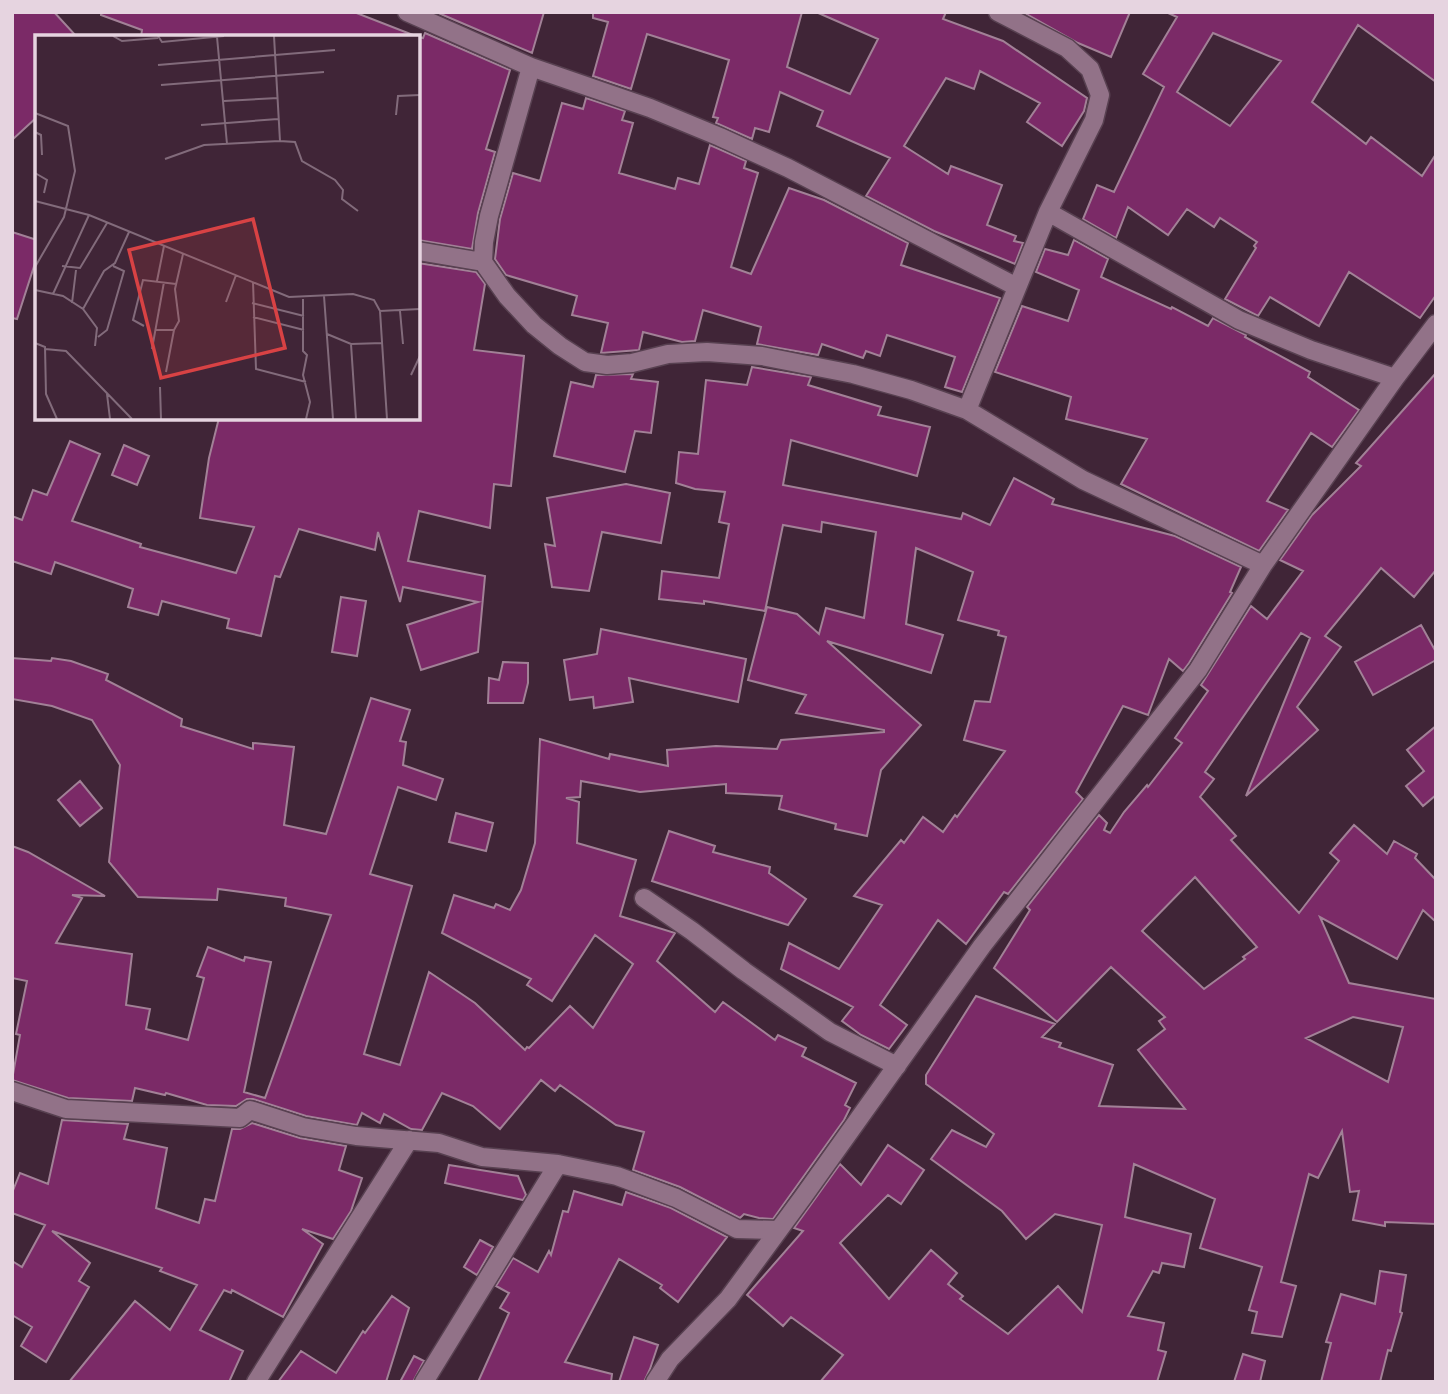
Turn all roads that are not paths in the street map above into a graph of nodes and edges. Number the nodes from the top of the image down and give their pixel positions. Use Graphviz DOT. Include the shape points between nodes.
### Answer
graph roads {
  1 [pos="407,12"];
  2 [pos="998,12"];
  3 [pos="531,67"];
  4 [pos="1048,212"];
  5 [pos="420,251"];
  6 [pos="483,262"];
  7 [pos="1017,286"];
  8 [pos="1436,324"];
  9 [pos="1395,378"];
  10 [pos="967,410"];
  11 [pos="1263,565"];
  12 [pos="644,898"];
  13 [pos="897,1066"];
  14 [pos="12,1091"];
  15 [pos="410,1140"];
  16 [pos="558,1164"];
  17 [pos="778,1230"];
  18 [pos="256,1382"];
  19 [pos="424,1382"];
  20 [pos="655,1382"];
  1 -- 3 [label="street"];
  2 -- 4 [label="street" via="1066,48 1090,69 1100,95 1094,120"];
  3 -- 6 [label="street" via="489,216"];
  3 -- 7 [label="street" via="720,136"];
  4 -- 7 [label="street"];
  4 -- 9 [label="street" via="1239,320"];
  5 -- 6 [label="street"];
  6 -- 10 [label="street" via="534,325 585,362 632,363 668,354 707,352 762,356 865,377"];
  7 -- 10 [label="street"];
  8 -- 9 [label="street"];
  9 -- 11 [label="street"];
  10 -- 11 [label="street" via="1083,480"];
  11 -- 13 [label="street" via="1198,670 982,946"];
  12 -- 13 [label="street" via="830,1032"];
  13 -- 17 [label="street"];
  14 -- 15 [label="street" via="66,1109 240,1118 250,1110 303,1127"];
  15 -- 16 [label="street" via="439,1143 482,1157"];
  15 -- 18 [label="street"];
  16 -- 17 [label="street" via="617,1176 676,1198 737,1229"];
  16 -- 19 [label="street"];
  17 -- 20 [label="street" via="728,1299 670,1359"];
}
